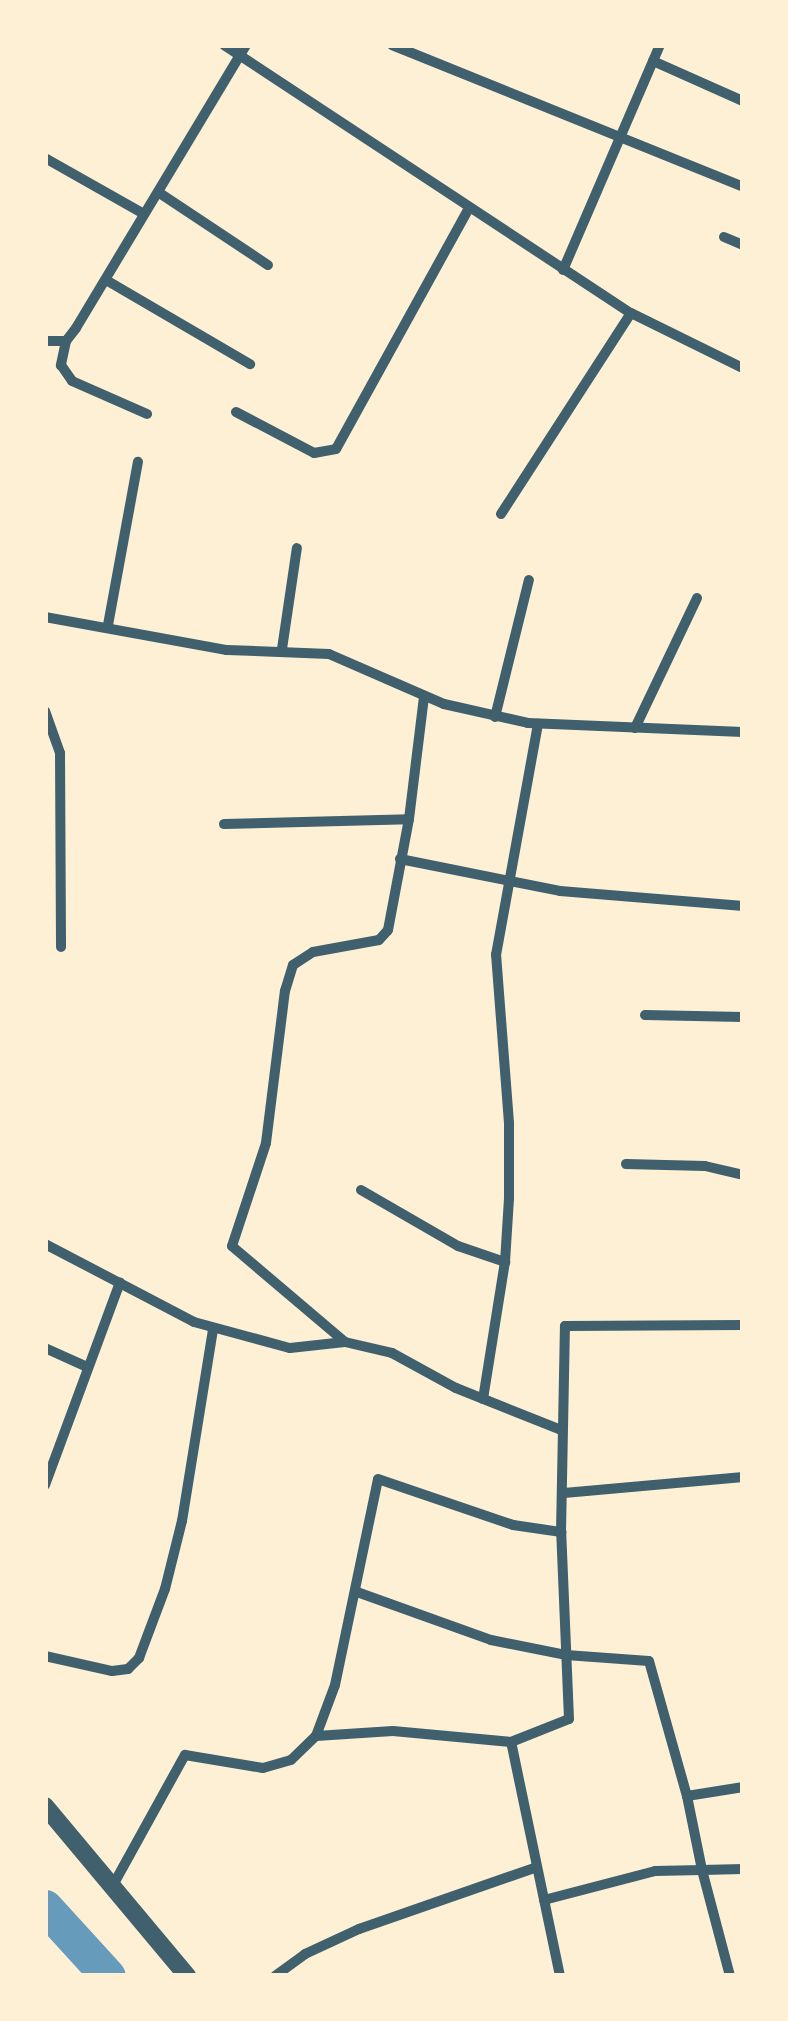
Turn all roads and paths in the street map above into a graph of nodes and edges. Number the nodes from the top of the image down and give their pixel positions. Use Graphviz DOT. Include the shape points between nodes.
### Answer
graph roads {
  1 [pos="224,45"];
  2 [pos="392,45"];
  3 [pos="658,46"];
  4 [pos="242,50"];
  5 [pos="653,61"];
  6 [pos="743,101"];
  7 [pos="620,137"];
  8 [pos="45,158"];
  9 [pos="743,187"];
  10 [pos="158,192"];
  11 [pos="470,208"];
  12 [pos="144,214"];
  13 [pos="724,237"];
  14 [pos="743,246"];
  15 [pos="268,264"];
  16 [pos="563,270"];
  17 [pos="106,280"];
  18 [pos="631,313"];
  19 [pos="45,341"];
  20 [pos="66,341"];
  21 [pos="250,364"];
  22 [pos="743,368"];
  23 [pos="236,412"];
  24 [pos="147,414"];
  25 [pos="138,462"];
  26 [pos="501,514"];
  27 [pos="297,548"];
  28 [pos="529,580"];
  29 [pos="696,598"];
  30 [pos="45,617"];
  31 [pos="108,625"];
  32 [pos="282,649"];
  33 [pos="424,696"];
  34 [pos="45,711"];
  35 [pos="495,717"];
  36 [pos="538,724"];
  37 [pos="636,728"];
  38 [pos="743,732"];
  39 [pos="409,819"];
  40 [pos="224,824"];
  41 [pos="400,859"];
  42 [pos="506,881"];
  43 [pos="743,906"];
  44 [pos="61,947"];
  45 [pos="644,1015"];
  46 [pos="743,1018"];
  47 [pos="626,1164"];
  48 [pos="743,1176"];
  49 [pos="360,1190"];
  50 [pos="45,1244"];
  51 [pos="505,1262"];
  52 [pos="120,1282"];
  53 [pos="743,1326"];
  54 [pos="213,1329"];
  55 [pos="344,1342"];
  56 [pos="45,1348"];
  57 [pos="86,1367"];
  58 [pos="483,1399"];
  59 [pos="561,1430"];
  60 [pos="743,1477"];
  61 [pos="45,1485"];
  62 [pos="564,1493"];
  63 [pos="562,1532"];
  64 [pos="357,1592"];
  65 [pos="566,1654"];
  66 [pos="45,1656"];
  67 [pos="316,1736"];
  68 [pos="511,1742"];
  69 [pos="743,1788"];
  70 [pos="687,1796"];
  71 [pos="45,1806"];
  72 [pos="537,1867"];
  73 [pos="702,1870"];
  74 [pos="743,1870"];
  75 [pos="112,1888"];
  76 [pos="544,1900"];
  77 [pos="187,1976"];
  78 [pos="275,1976"];
  79 [pos="560,1976"];
  80 [pos="730,1976"];
  1 -- 4 [label="street"];
  2 -- 7 [label="street"];
  3 -- 5 [label="street"];
  4 -- 10 [label="street"];
  4 -- 11 [label="street"];
  5 -- 6 [label="street"];
  5 -- 7 [label="street"];
  7 -- 9 [label="street"];
  7 -- 16 [label="street"];
  8 -- 12 [label="street"];
  10 -- 12 [label="street"];
  10 -- 15 [label="street"];
  11 -- 16 [label="street"];
  11 -- 23 [label="street" via="336,449 314,453"];
  12 -- 17 [label="street"];
  13 -- 14 [label="street"];
  16 -- 18 [label="street"];
  17 -- 20 [label="street"];
  17 -- 21 [label="street"];
  18 -- 22 [label="street"];
  18 -- 26 [label="street"];
  19 -- 20 [label="street"];
  20 -- 24 [label="street" via="61,365 72,381"];
  25 -- 31 [label="street"];
  27 -- 32 [label="street"];
  28 -- 35 [label="street"];
  29 -- 37 [label="street"];
  30 -- 31 [label="street"];
  31 -- 32 [label="street" via="227,650"];
  32 -- 33 [label="street" via="351,660"];
  33 -- 35 [label="street"];
  33 -- 39 [label="street"];
  34 -- 44 [label="street" via="60,752"];
  35 -- 36 [label="street"];
  36 -- 37 [label="street"];
  36 -- 42 [label="street"];
  37 -- 38 [label="street"];
  39 -- 40 [label="street"];
  39 -- 41 [label="street"];
  41 -- 42 [label="street"];
  41 -- 55 [label="street" via="383,936 313,952 293,966 266,1143 232,1246"];
  42 -- 43 [label="street" via="560,892"];
  42 -- 51 [label="street" via="496,973 510,1123"];
  45 -- 46 [label="street"];
  47 -- 48 [label="street" via="706,1166"];
  49 -- 51 [label="street" via="458,1246"];
  50 -- 52 [label="street"];
  51 -- 58 [label="street"];
  52 -- 54 [label="street"];
  52 -- 57 [label="street"];
  53 -- 59 [label="street" via="565,1326"];
  54 -- 55 [label="street" via="290,1348"];
  54 -- 66 [label="street" via="182,1521 139,1658 128,1669 112,1671"];
  55 -- 58 [label="street" via="392,1353"];
  56 -- 57 [label="street"];
  57 -- 61 [label="street"];
  58 -- 59 [label="street"];
  59 -- 62 [label="street"];
  60 -- 62 [label="street"];
  62 -- 63 [label="street"];
  63 -- 64 [label="street" via="494,1520 378,1480"];
  63 -- 65 [label="street"];
  64 -- 65 [label="street" via="491,1640"];
  64 -- 67 [label="street"];
  65 -- 68 [label="street" via="569,1719"];
  65 -- 70 [label="street" via="648,1661"];
  67 -- 68 [label="street" via="393,1731"];
  67 -- 75 [label="street" via="291,1760 263,1768 185,1755"];
  68 -- 72 [label="street"];
  69 -- 70 [label="street"];
  70 -- 73 [label="street"];
  71 -- 75 [label="street"];
  72 -- 76 [label="street"];
  72 -- 78 [label="street" via="359,1929 304,1954"];
  73 -- 74 [label="street"];
  73 -- 76 [label="street" via="654,1871"];
  73 -- 80 [label="street"];
  75 -- 77 [label="street"];
  76 -- 79 [label="street"];
}
